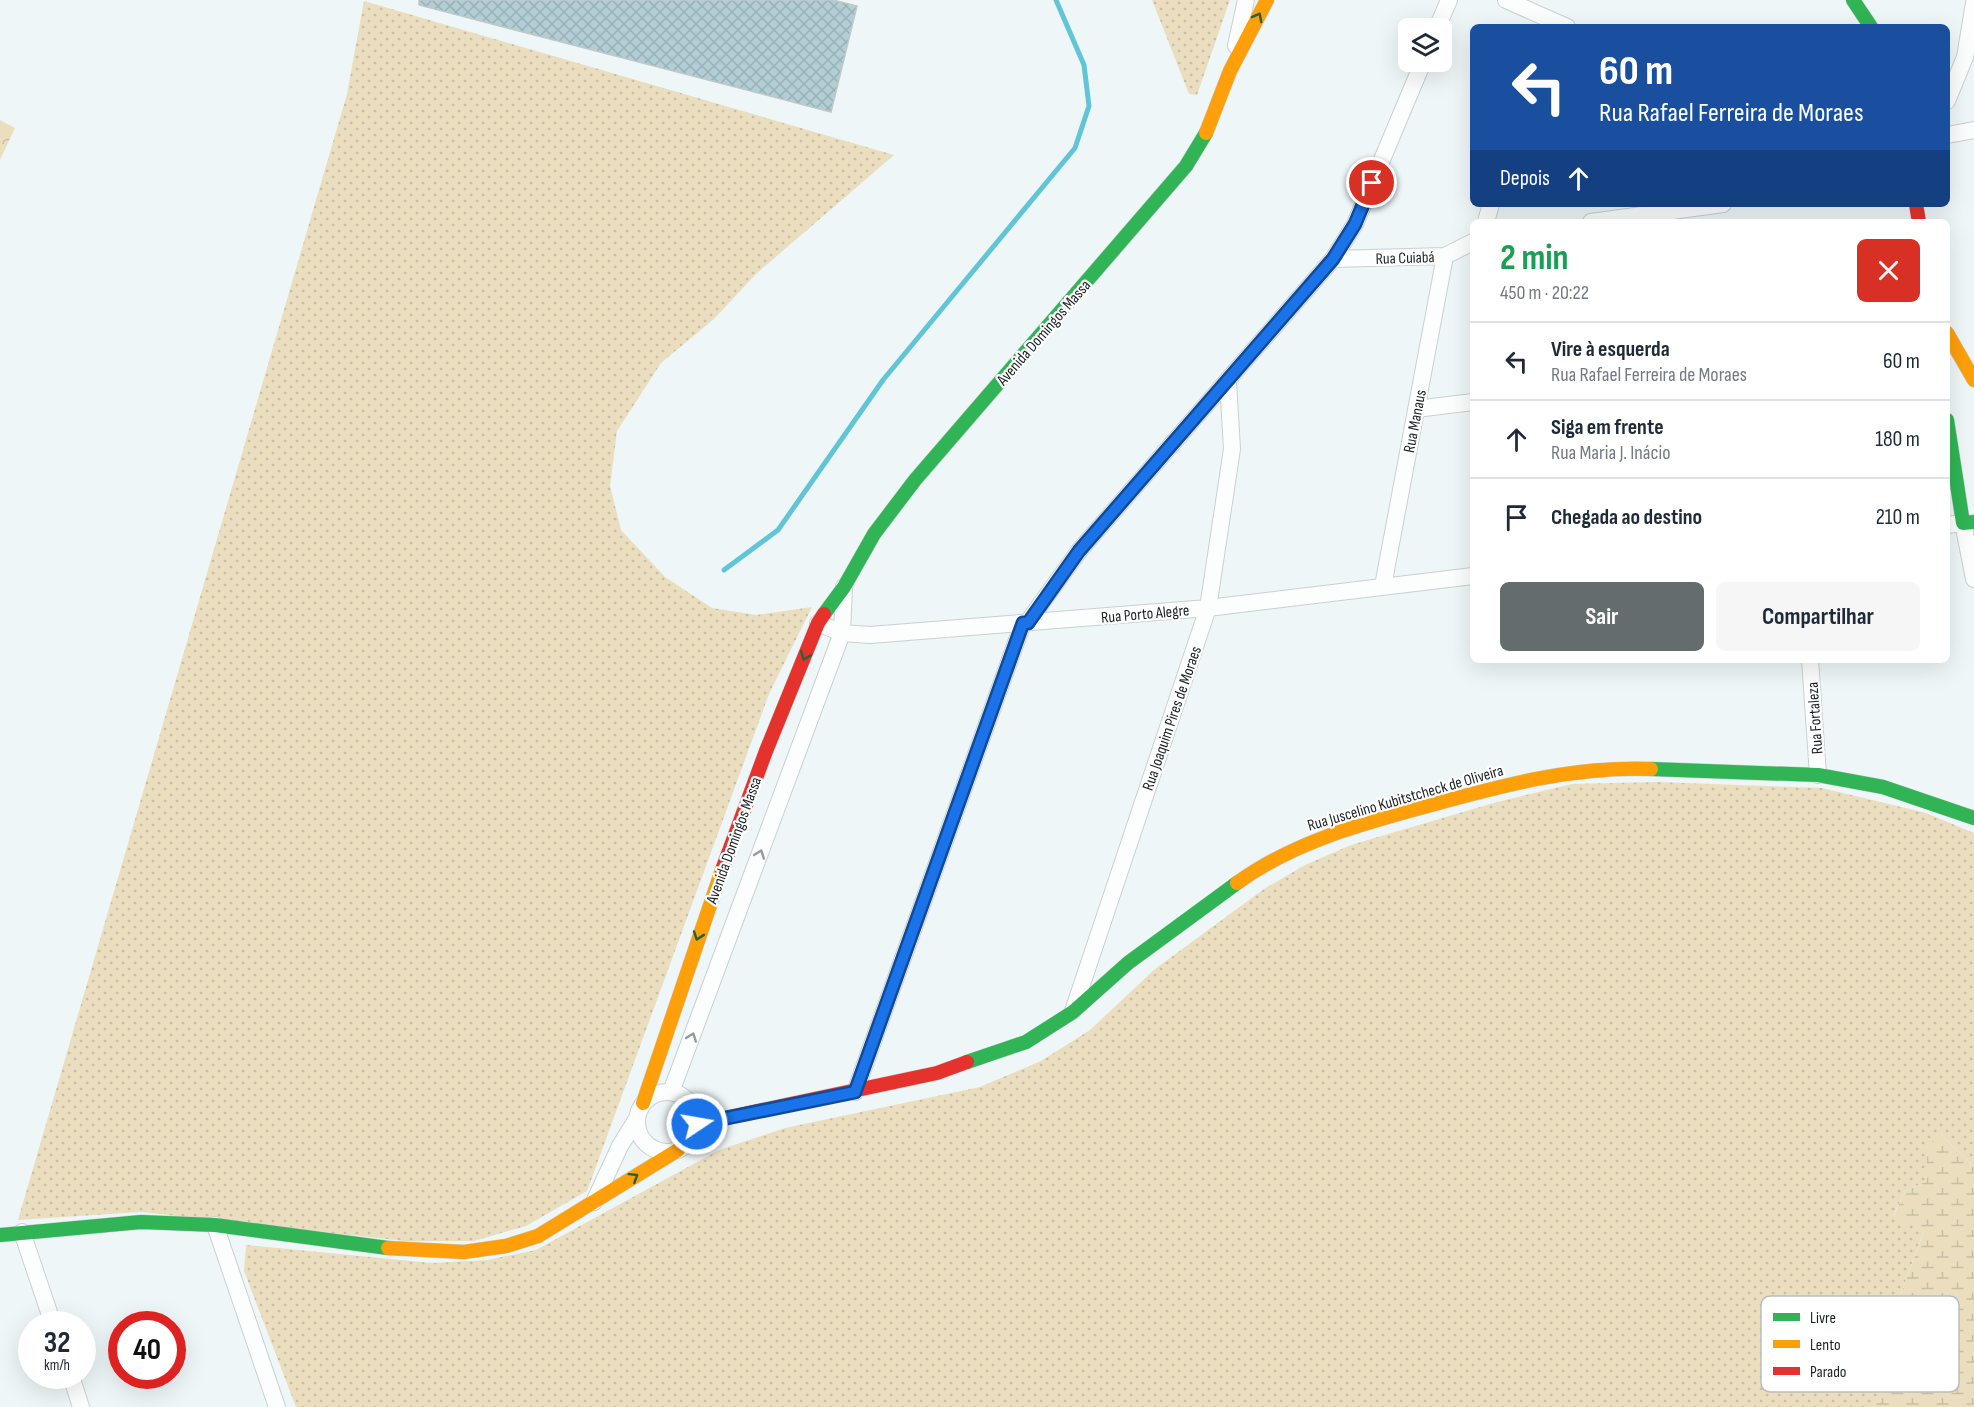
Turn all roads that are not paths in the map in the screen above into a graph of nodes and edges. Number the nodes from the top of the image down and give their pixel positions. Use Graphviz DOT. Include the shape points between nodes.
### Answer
graph roads {
  1 [pos="1246,0"];
  2 [pos="1267,0"];
  3 [pos="1449,0"];
  4 [pos="1506,0"];
  5 [pos="1853,0"];
  6 [pos="1974,3"];
  7 [pos="1441,18"];
  8 [pos="1560,24"];
  9 [pos="1869,24"];
  10 [pos="1230,71"];
  11 [pos="1419,72"];
  12 [pos="1950,94"];
  13 [pos="1974,129"];
  14 [pos="1950,134"];
  15 [pos="1701,207"];
  16 [pos="1613,219"];
  17 [pos="1470,244"];
  18 [pos="1445,256"];
  19 [pos="1333,259"];
  20 [pos="1950,338"];
  21 [pos="1974,380"];
  22 [pos="1228,381"];
  23 [pos="1470,402"];
  24 [pos="1416,409"];
  25 [pos="1950,442"];
  26 [pos="1961,523"];
  27 [pos="1470,576"];
  28 [pos="1974,579"];
  29 [pos="1383,586"];
  30 [pos="844,587"];
  31 [pos="1208,608"];
  32 [pos="818,623"];
  33 [pos="1025,623"];
  34 [pos="842,633"];
  35 [pos="1810,663"];
  36 [pos="1818,776"];
  37 [pos="1974,818"];
  38 [pos="1073,1012"];
  39 [pos="671,1092"];
  40 [pos="855,1092"];
  41 [pos="643,1103"];
  42 [pos="636,1120"];
  43 [pos="697,1124"];
  44 [pos="678,1150"];
  45 [pos="592,1205"];
  46 [pos="215,1225"];
  47 [pos="22,1232"];
  48 [pos="0,1235"];
  49 [pos="49,1311"];
  50 [pos="75,1389"];
  51 [pos="81,1407"];
  52 [pos="277,1407"];
  1 -- 10 [label="street, Avenida Domingos Massa"];
  10 -- 2 [label="street, Avenida Domingos Massa, one-way"];
  3 -- 7 [label="street"];
  4 -- 8 [label="street"];
  5 -- 9 [label="street"];
  6 -- 12 [label="street" via="1965,57"];
  10 -- 30 [label="street, Avenida Domingos Massa" via="1204,138 1186,166 915,480 874,534"];
  11 -- 19 [label="street" via="1355,224"];
  13 -- 14 [label="street"];
  15 -- 16 [label="street"];
  17 -- 18 [label="street, Rua Cuiabá"];
  18 -- 19 [label="street, Rua Cuiabá"];
  18 -- 24 [label="street, Rua Manaus"];
  19 -- 22 [label="street"];
  20 -- 21 [label="street"];
  22 -- 31 [label="street, Rua Joaquim Pires de Moraes" via="1232,449"];
  22 -- 33 [label="street" via="1079,551"];
  23 -- 24 [label="street"];
  24 -- 29 [label="street, Rua Manaus"];
  25 -- 26 [label="street"];
  26 -- 28 [label="street"];
  27 -- 29 [label="street, Rua Porto Alegre"];
  29 -- 31 [label="street, Rua Porto Alegre"];
  30 -- 32 [label="street, Avenida Domingos Massa"];
  30 -- 34 [label="street, Avenida Domingos Massa"];
  31 -- 33 [label="street, Rua Porto Alegre"];
  31 -- 38 [label="street, Rua Joaquim Pires de Moraes"];
  32 -- 34 [label="street, Rua Porto Alegre"];
  32 -- 41 [label="street, Avenida Domingos Massa, one-way" via="708,908"];
  33 -- 34 [label="street, Rua Porto Alegre" via="870,635"];
  33 -- 40 [label="street"];
  39 -- 34 [label="street, Avenida Domingos Massa, one-way"];
  35 -- 36 [label="street, Rua Fortaleza"];
  36 -- 37 [label="street, Rua Juscelino Kubitstcheck de Oliveira" via="1883,787"];
  36 -- 38 [label="street, Rua Juscelino Kubitstcheck de Oliveira" via="1610,767 1572,771 1530,778 1351,827 1303,844 1262,865 1128,963"];
  38 -- 40 [label="street, Rua Juscelino Kubitstcheck de Oliveira" via="1026,1042 982,1060"];
  39 -- 41 [label="street" via="650,1096"];
  39 -- 43 [label="street" via="687,1100"];
  40 -- 43 [label="street, Rua Juscelino Kubitstcheck de Oliveira"];
  41 -- 42 [label="street"];
  42 -- 44 [label="street" via="644,1142 666,1152"];
  42 -- 45 [label="street"];
  43 -- 44 [label="street" via="687,1144"];
  45 -- 44 [label="street, one-way"];
  45 -- 46 [label="street" via="538,1236 506,1246 464,1252 384,1248"];
  46 -- 47 [label="street" via="141,1222"];
  46 -- 52 [label="street"];
  47 -- 48 [label="street"];
  47 -- 49 [label="street"];
  50 -- 51 [label="street"];
}
